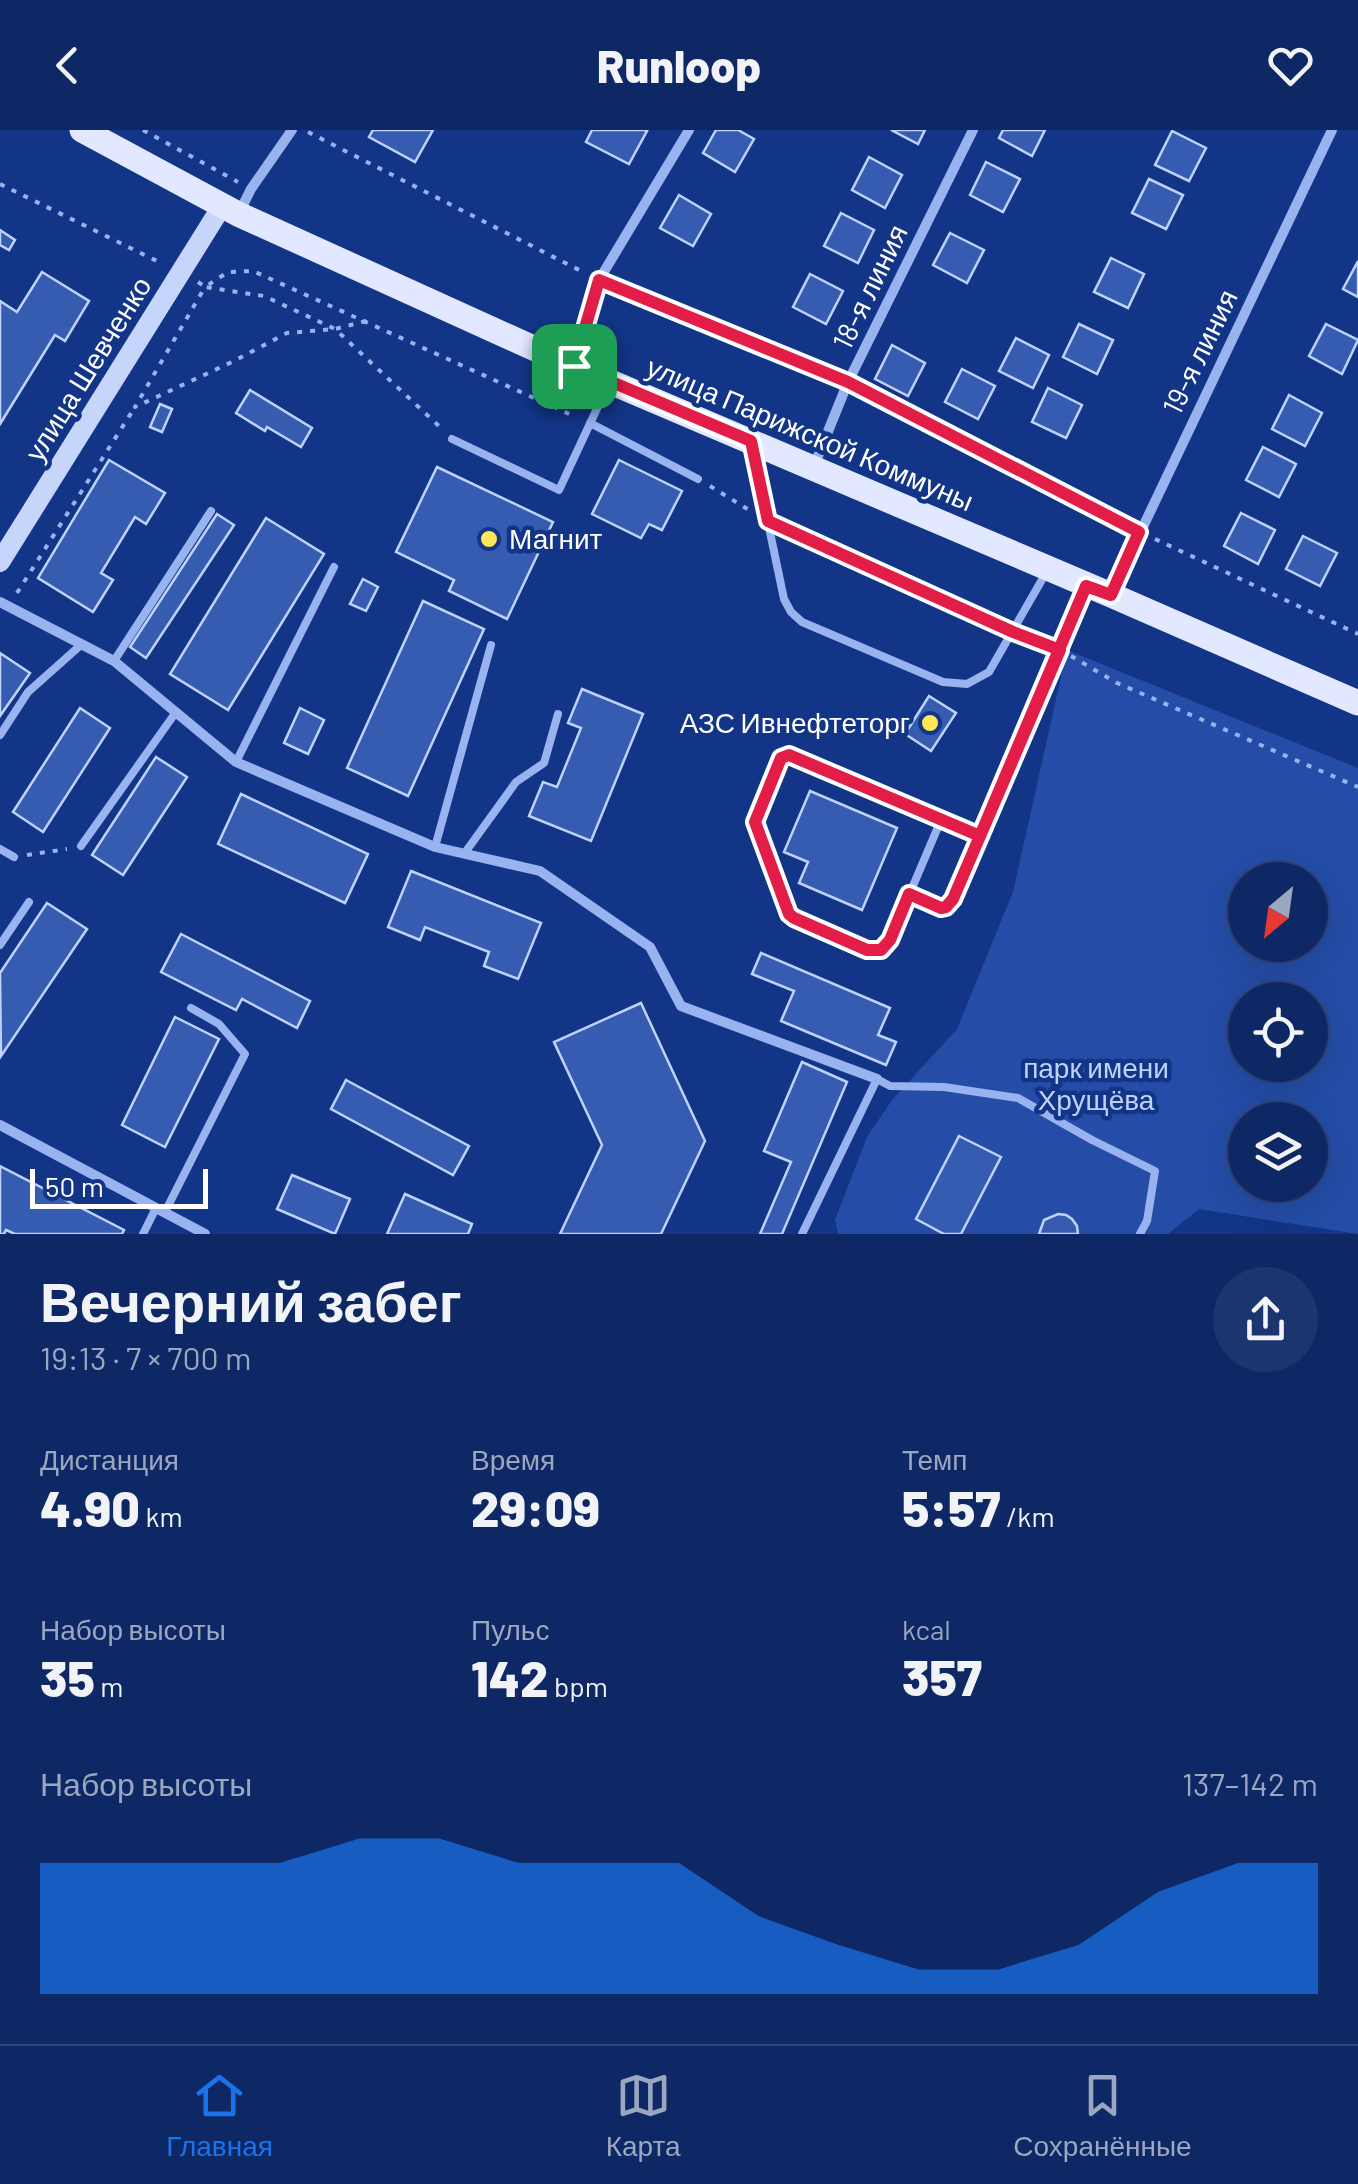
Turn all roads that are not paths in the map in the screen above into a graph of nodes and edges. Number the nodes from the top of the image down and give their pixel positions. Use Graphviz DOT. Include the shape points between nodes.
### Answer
graph roads {
  1 [pos="82,130"];
  2 [pos="292,130"];
  3 [pos="689,130"];
  4 [pos="973,130"];
  5 [pos="1332,130"];
  6 [pos="230,210"];
  7 [pos="574,366"];
  8 [pos="610,381"];
  9 [pos="590,424"];
  10 [pos="452,439"];
  11 [pos="751,441"];
  12 [pos="814,467"];
  13 [pos="698,479"];
  14 [pos="211,512"];
  15 [pos="0,562"];
  16 [pos="334,567"];
  17 [pos="1048,569"];
  18 [pos="1099,590"];
  19 [pos="4,604"];
  20 [pos="82,644"];
  21 [pos="491,645"];
  22 [pos="114,661"];
  23 [pos="1358,703"];
  24 [pos="176,712"];
  25 [pos="558,714"];
  26 [pos="0,735"];
  27 [pos="236,762"];
  28 [pos="941,820"];
  29 [pos="980,836"];
  30 [pos="81,846"];
  31 [pos="435,847"];
  32 [pos="0,849"];
  33 [pos="464,854"];
  34 [pos="14,858"];
  35 [pos="909,894"];
  36 [pos="29,902"];
  37 [pos="0,945"];
  38 [pos="191,1008"];
  39 [pos="878,1079"];
  40 [pos="0,1124"];
  41 [pos="160,1210"];
  42 [pos="809,1220"];
  43 [pos="143,1234"];
  44 [pos="205,1234"];
  45 [pos="802,1234"];
  46 [pos="813,1234"];
  47 [pos="1140,1234"];
  1 -- 6 [label="main road, улица Парижской Коммуны"];
  2 -- 6 [label="street"];
  3 -- 7 [label="street" via="599,280"];
  4 -- 12 [label="street, 18-я линия" via="848,382"];
  5 -- 18 [label="street, 19-я линия" via="1139,532"];
  6 -- 7 [label="main road, улица Парижской Коммуны"];
  6 -- 15 [label="street, улица Шевченко"];
  7 -- 8 [label="main road, улица Парижской Коммуны"];
  8 -- 9 [label="lane"];
  8 -- 11 [label="main road, улица Парижской Коммуны"];
  9 -- 10 [label="lane" via="559,490"];
  9 -- 13 [label="lane"];
  11 -- 12 [label="main road, улица Парижской Коммуны"];
  11 -- 17 [label="lane" via="784,599 802,622 943,682 979,679"];
  12 -- 17 [label="main road, улица Парижской Коммуны"];
  14 -- 22 [label="lane"];
  16 -- 27 [label="lane"];
  17 -- 18 [label="main road, улица Парижской Коммуны"];
  18 -- 23 [label="main road, улица Парижской Коммуны"];
  18 -- 29 [label="lane" via="1060,650"];
  19 -- 20 [label="street"];
  20 -- 22 [label="street"];
  20 -- 26 [label="lane" via="28,692"];
  21 -- 31 [label="lane"];
  22 -- 24 [label="street"];
  24 -- 27 [label="street"];
  24 -- 30 [label="lane"];
  25 -- 33 [label="lane" via="544,763 516,782"];
  27 -- 31 [label="street"];
  28 -- 29 [label="lane"];
  28 -- 35 [label="lane"];
  28 -- 35 [label="lane" via="789,755 781,758 756,826 789,914 867,950 881,950"];
  29 -- 35 [label="lane" via="950,904 941,908"];
  31 -- 33 [label="street"];
  32 -- 34 [label="lane"];
  33 -- 39 [label="street" via="540,871 650,947 682,1006"];
  36 -- 37 [label="lane"];
  38 -- 41 [label="lane" via="219,1024 245,1054"];
  39 -- 42 [label="lane"];
  39 -- 47 [label="lane" via="890,1086 1018,1098 1155,1171"];
  40 -- 41 [label="street"];
  41 -- 43 [label="lane"];
  41 -- 44 [label="street"];
  42 -- 45 [label="lane"];
  42 -- 46 [label="lane"];
}
